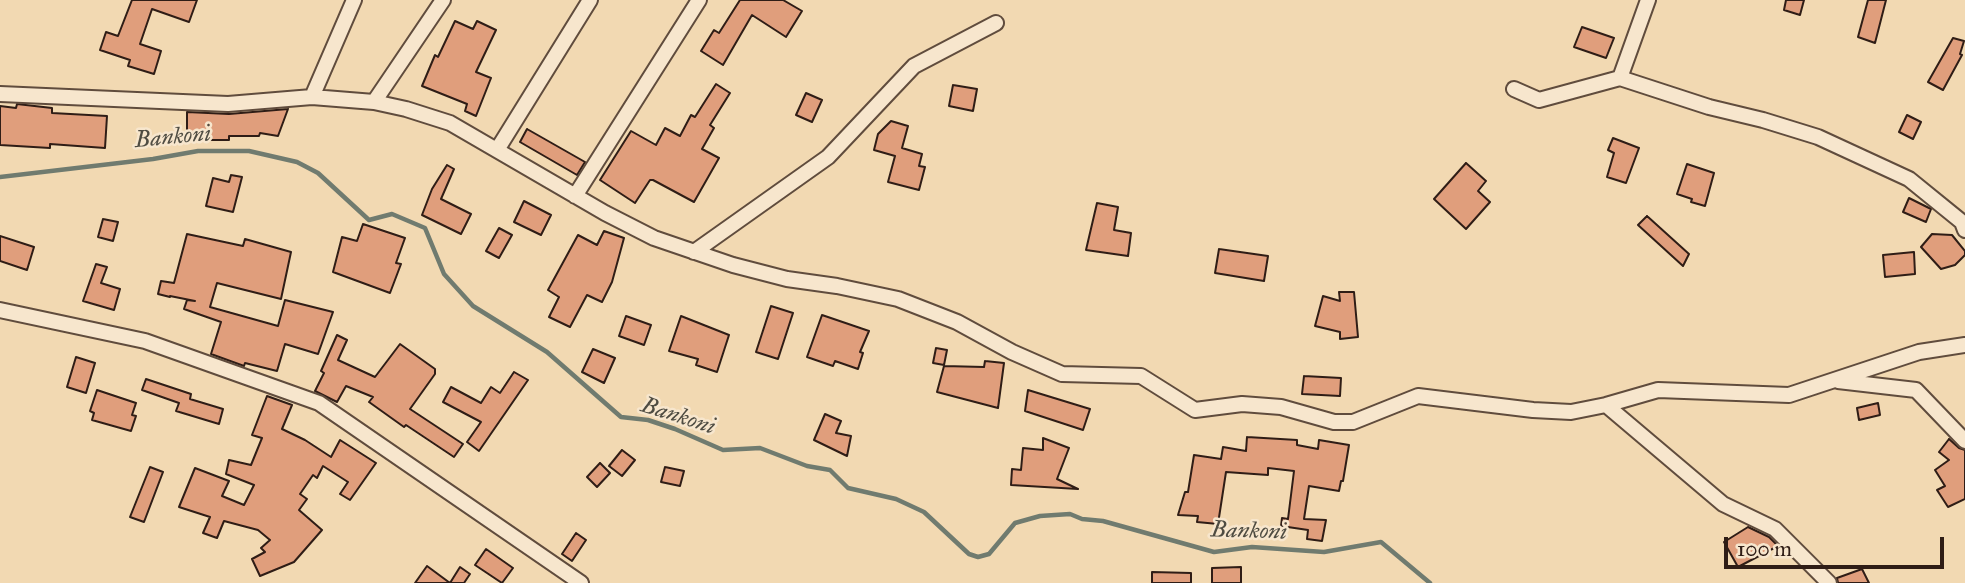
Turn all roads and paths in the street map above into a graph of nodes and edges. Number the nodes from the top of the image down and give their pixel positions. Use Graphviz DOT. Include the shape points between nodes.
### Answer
graph roads {
  1 [pos="354,0"];
  2 [pos="443,0"];
  3 [pos="590,0"];
  4 [pos="699,0"];
  5 [pos="1648,0"];
  6 [pos="996,23"];
  7 [pos="1620,78"];
  8 [pos="1514,89"];
  9 [pos="0,94"];
  10 [pos="312,97"];
  11 [pos="374,102"];
  12 [pos="497,150"];
  13 [pos="575,196"];
  14 [pos="1965,230"];
  15 [pos="694,252"];
  16 [pos="0,310"];
  17 [pos="1965,345"];
  18 [pos="1835,381"];
  19 [pos="1606,405"];
  20 [pos="1965,441"];
  21 [pos="581,583"];
  22 [pos="1829,583"];
  1 -- 10 [label="street"];
  2 -- 11 [label="street"];
  3 -- 12 [label="street"];
  4 -- 13 [label="street"];
  5 -- 7 [label="street"];
  6 -- 15 [label="street" via="914,66 828,157"];
  7 -- 8 [label="street" via="1539,100"];
  7 -- 14 [label="street" via="1818,137 1909,179 1962,222"];
  9 -- 10 [label="street" via="228,104"];
  10 -- 11 [label="street"];
  11 -- 12 [label="street" via="450,123"];
  12 -- 13 [label="street"];
  13 -- 15 [label="street" via="654,239"];
  15 -- 19 [label="street" via="787,279 898,299 1062,373 1141,376 1195,410 1242,404 1353,422 1418,396 1571,412"];
  16 -- 21 [label="street" via="145,341 318,403"];
  17 -- 18 [label="street" via="1919,352"];
  18 -- 19 [label="street" via="1790,395 1658,390"];
  18 -- 20 [label="street" via="1916,390"];
  19 -- 22 [label="street" via="1723,504 1775,529"];
}
